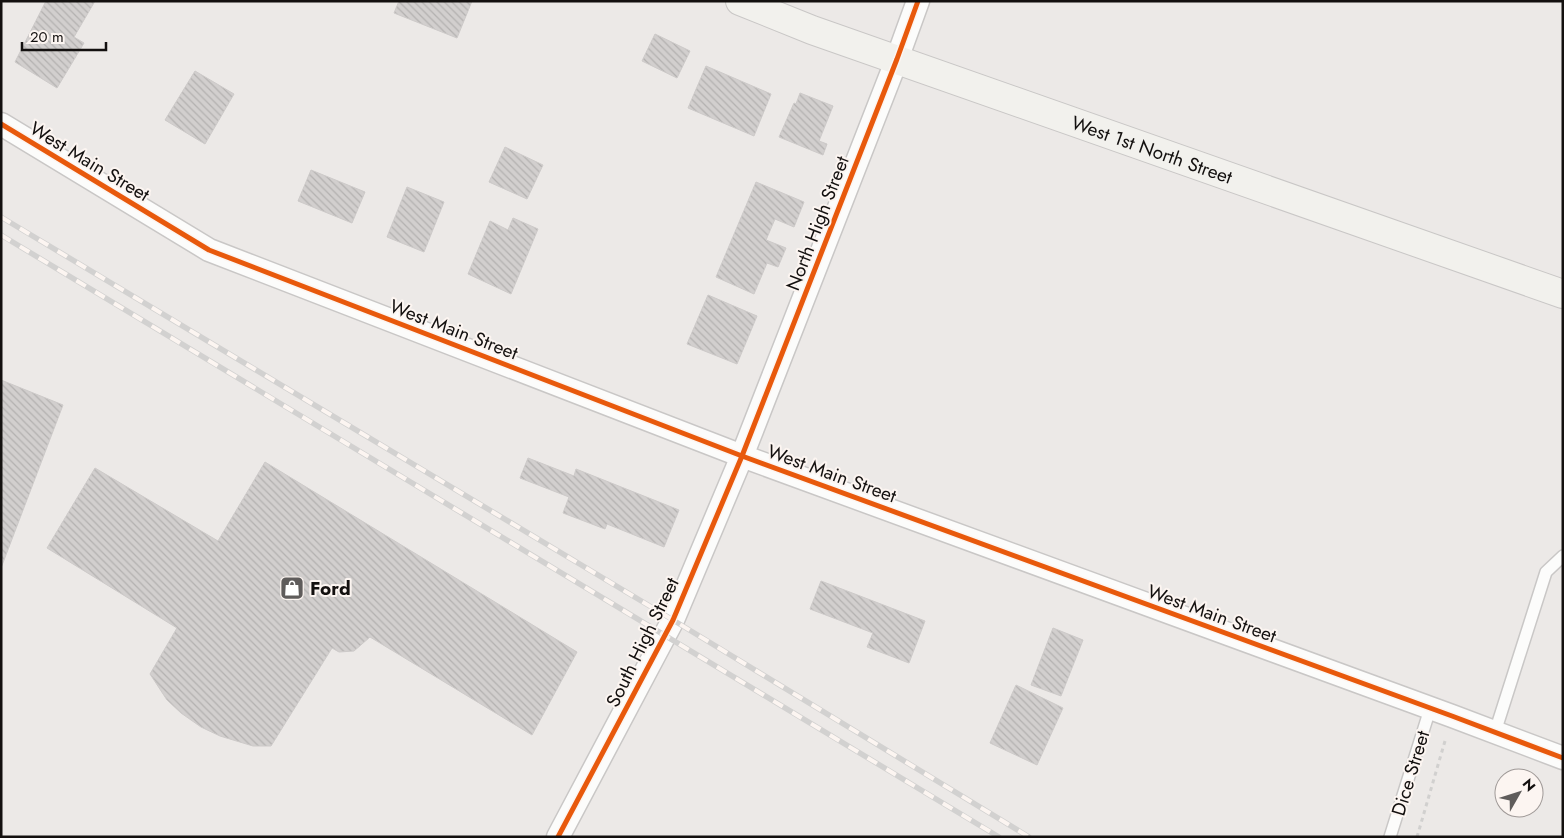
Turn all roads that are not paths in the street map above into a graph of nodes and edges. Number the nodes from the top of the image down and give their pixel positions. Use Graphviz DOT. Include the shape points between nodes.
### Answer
graph roads {
  1 [pos="740,1"];
  2 [pos="918,1"];
  3 [pos="897,60"];
  4 [pos="1,124"];
  5 [pos="1563,294"];
  6 [pos="742,456"];
  7 [pos="1563,556"];
  8 [pos="1430,709"];
  9 [pos="1495,732"];
  10 [pos="1563,758"];
  11 [pos="558,837"];
  12 [pos="1390,837"];
  1 -- 3 [label="main road, West 1st North Street"];
  2 -- 3 [label="street, North High Street"];
  3 -- 5 [label="main road, West 1st North Street"];
  3 -- 6 [label="street, North High Street"];
  4 -- 6 [label="street, West Main Street" via="209,250"];
  6 -- 8 [label="street, West Main Street"];
  6 -- 11 [label="street, South High Street" via="673,620"];
  7 -- 9 [label="lane" via="1546,572"];
  8 -- 9 [label="street, West Main Street"];
  8 -- 12 [label="lane, Dice Street"];
  9 -- 10 [label="street, West Main Street"];
}
